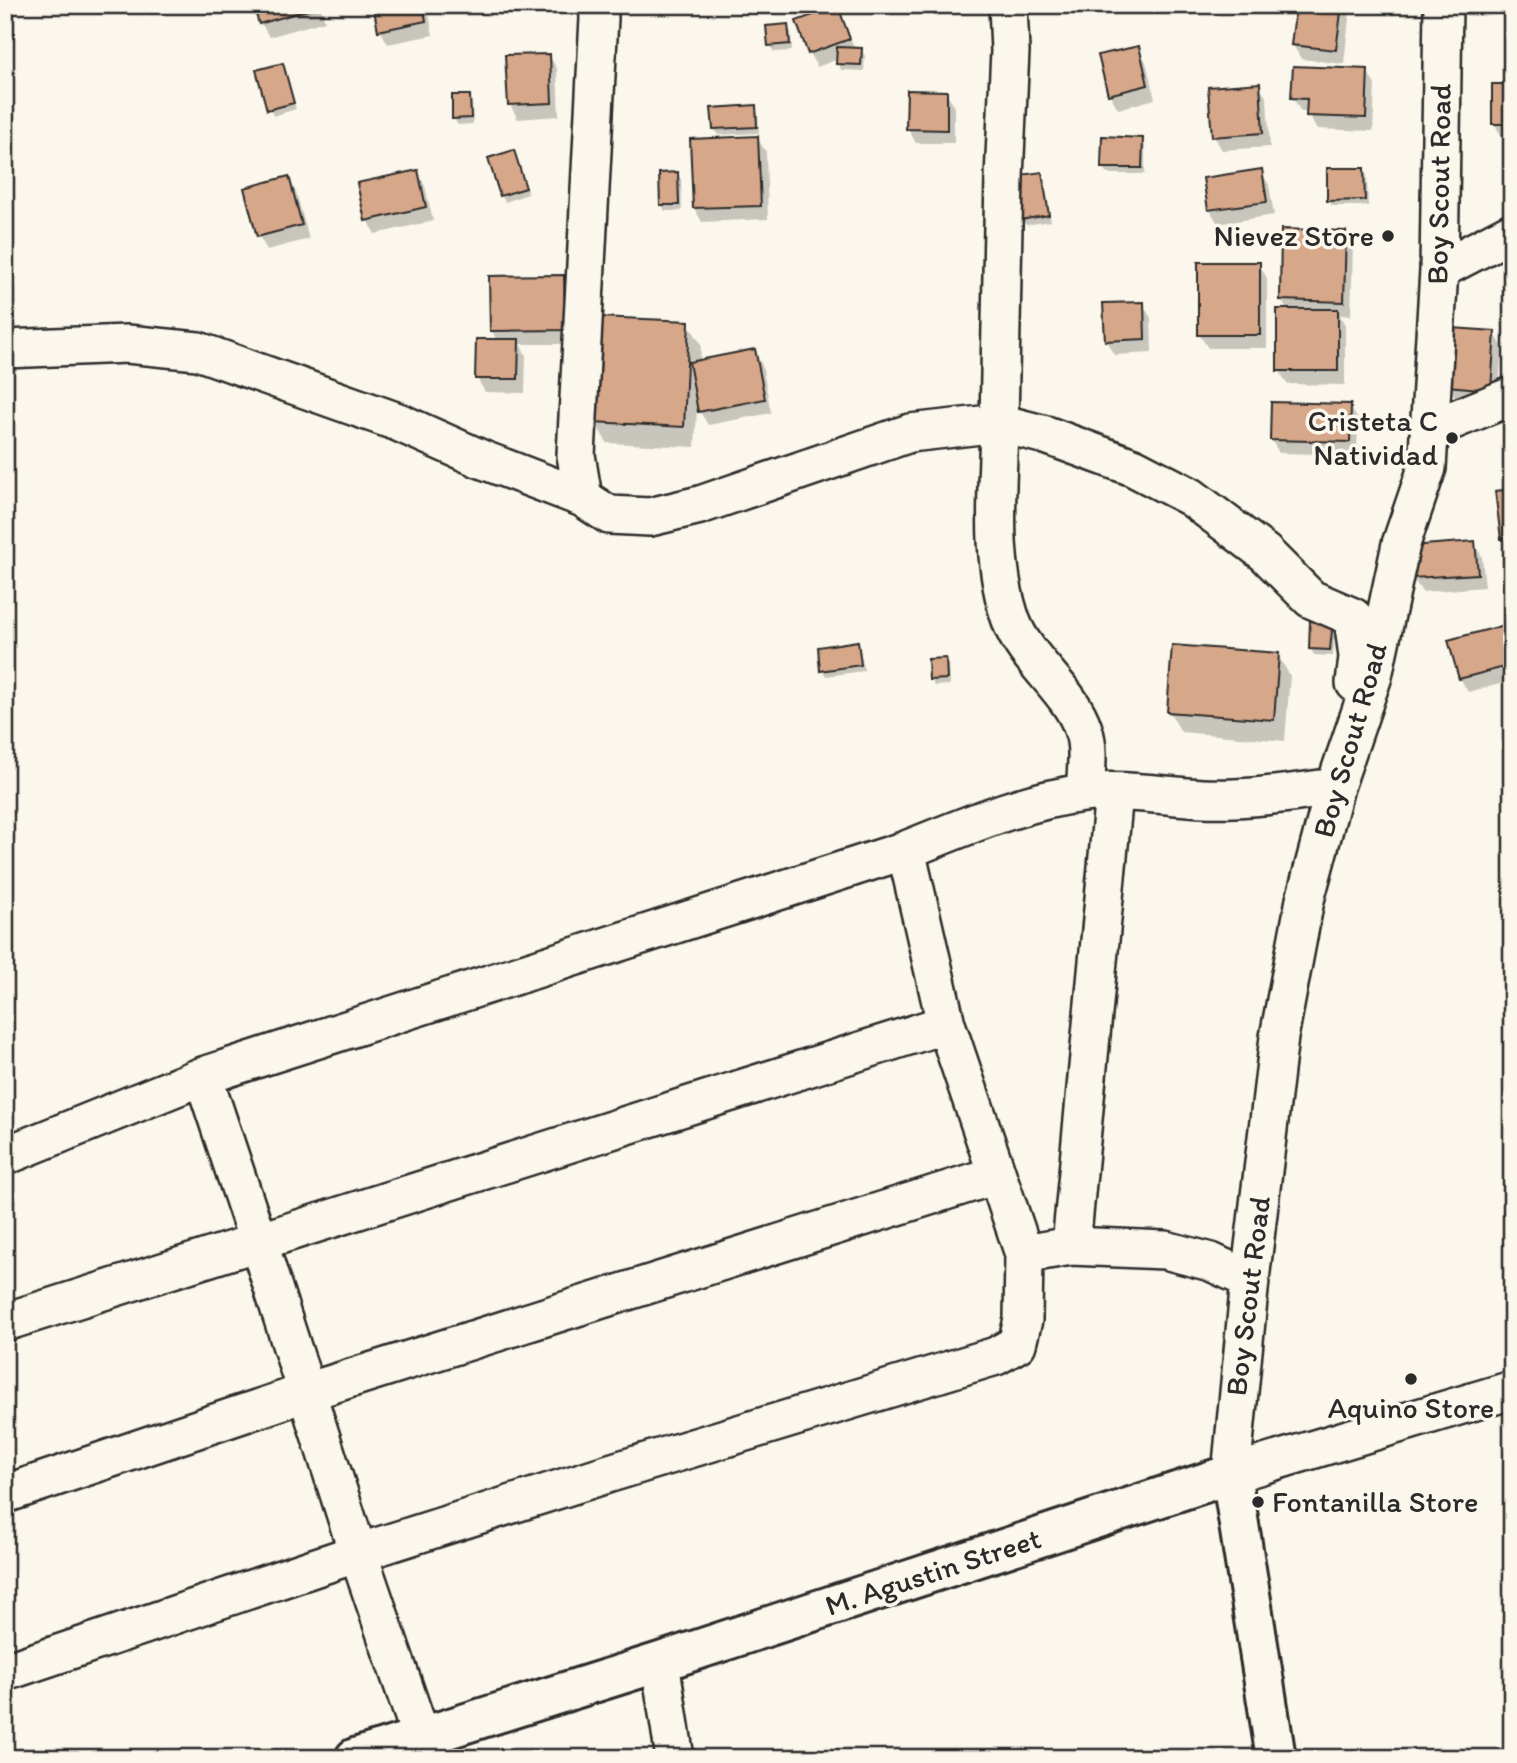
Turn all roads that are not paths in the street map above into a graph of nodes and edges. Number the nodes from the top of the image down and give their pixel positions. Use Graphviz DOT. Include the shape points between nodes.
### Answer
graph roads {
  1 [pos="598,5"];
  2 [pos="1008,5"];
  3 [pos="1443,5"];
  4 [pos="1512,232"];
  5 [pos="1438,270"];
  6 [pos="5,349"];
  7 [pos="1512,396"];
  8 [pos="999,423"];
  9 [pos="1431,429"];
  10 [pos="583,498"];
  11 [pos="1349,745"];
  12 [pos="1335,787"];
  13 [pos="1099,793"];
  14 [pos="906,850"];
  15 [pos="946,1024"];
  16 [pos="203,1076"];
  17 [pos="5,1156"];
  18 [pos="996,1175"];
  19 [pos="258,1241"];
  20 [pos="1071,1246"];
  21 [pos="1024,1254"];
  22 [pos="1250,1280"];
  23 [pos="5,1322"];
  24 [pos="1512,1390"];
  25 [pos="307,1392"];
  26 [pos="1231,1474"];
  27 [pos="5,1494"];
  28 [pos="358,1553"];
  29 [pos="660,1662"];
  30 [pos="5,1672"];
  31 [pos="421,1737"];
  32 [pos="355,1758"];
  33 [pos="675,1758"];
  34 [pos="1276,1758"];
  1 -- 10 [label="street" via="576,455"];
  2 -- 8 [label="street"];
  3 -- 5 [label="street, Boy Scout Road"];
  4 -- 5 [label="street"];
  5 -- 9 [label="street, Boy Scout Road"];
  6 -- 10 [label="street" via="127,344 198,351 398,422"];
  7 -- 9 [label="street"];
  8 -- 10 [label="street" via="909,433 701,505 650,517 609,515"];
  8 -- 11 [label="street" via="1133,467 1191,497 1265,553 1311,599 1353,617 1358,657"];
  8 -- 13 [label="street" via="1000,583 1013,626 1083,729 1086,757"];
  9 -- 11 [label="street, Boy Scout Road" via="1427,468 1401,544 1373,676"];
  11 -- 12 [label="street, Boy Scout Road"];
  12 -- 13 [label="street" via="1204,798"];
  12 -- 22 [label="street, Boy Scout Road" via="1305,900 1279,1037"];
  13 -- 14 [label="street" via="1009,809"];
  13 -- 20 [label="street"];
  14 -- 15 [label="street"];
  14 -- 16 [label="street"];
  15 -- 18 [label="street"];
  15 -- 19 [label="street"];
  16 -- 17 [label="street"];
  16 -- 19 [label="street"];
  18 -- 21 [label="street"];
  18 -- 25 [label="street"];
  19 -- 23 [label="street"];
  19 -- 25 [label="street"];
  20 -- 21 [label="street"];
  20 -- 22 [label="street" via="1165,1250 1210,1262"];
  21 -- 28 [label="street" via="1023,1320 1017,1344 996,1356"];
  22 -- 26 [label="street, Boy Scout Road"];
  24 -- 26 [label="street, M. Agustin Street"];
  25 -- 27 [label="street"];
  25 -- 28 [label="street"];
  26 -- 29 [label="street, M. Agustin Street"];
  26 -- 34 [label="street"];
  28 -- 30 [label="street"];
  28 -- 31 [label="street"];
  29 -- 31 [label="street, M. Agustin Street"];
  29 -- 33 [label="street"];
  31 -- 32 [label="street, M. Agustin Street"];
}
